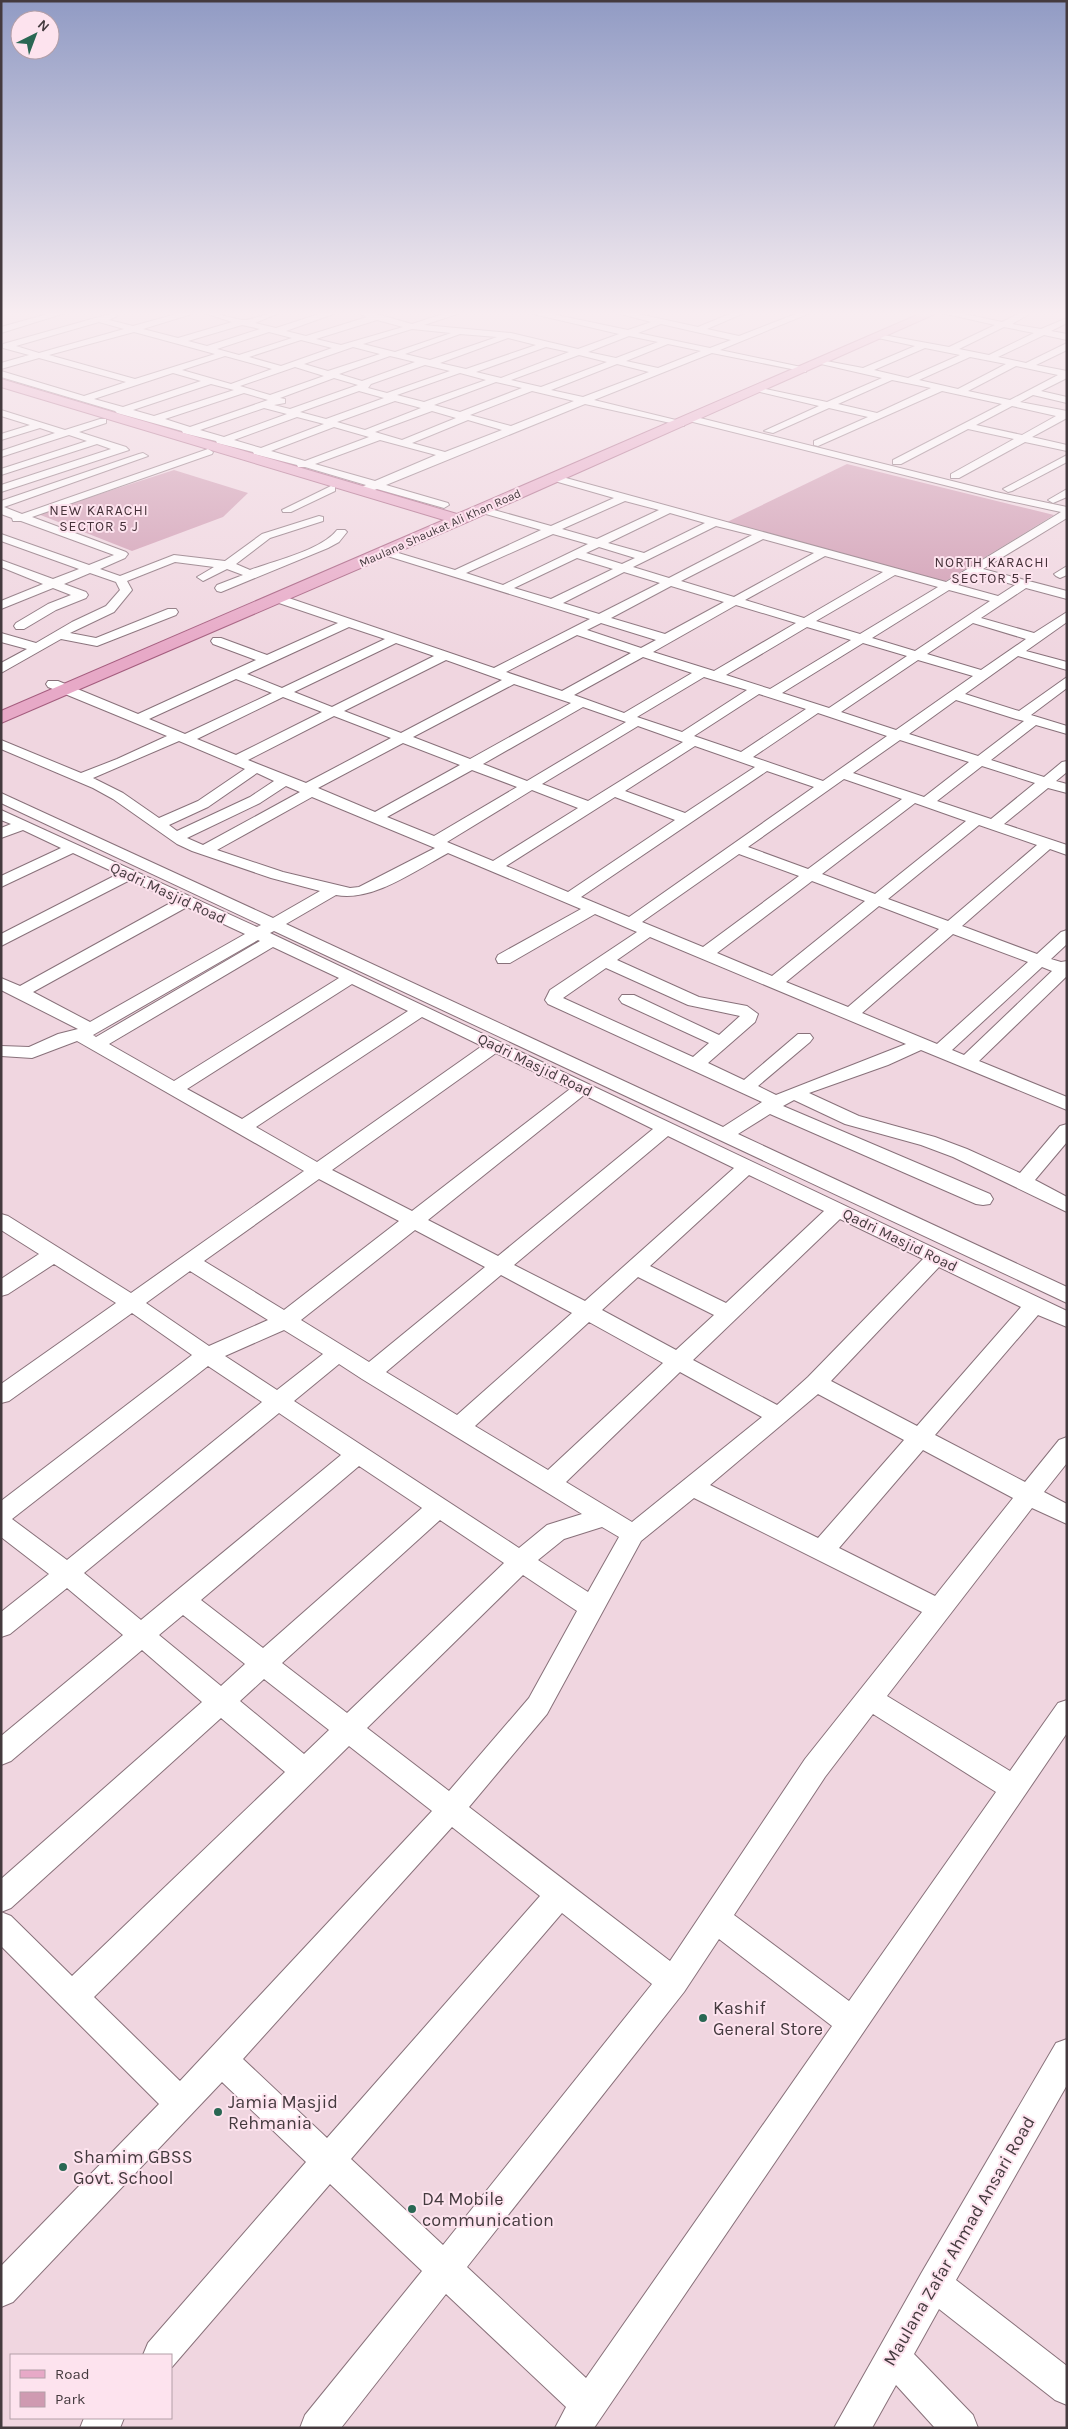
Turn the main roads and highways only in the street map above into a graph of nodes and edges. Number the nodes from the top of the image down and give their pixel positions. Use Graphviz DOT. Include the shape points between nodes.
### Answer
graph roads {
  1 [pos="135,426"];
  2 [pos="148,426"];
  3 [pos="670,426"];
  4 [pos="672,426"];
  5 [pos="209,448"];
  6 [pos="447,517"];
  7 [pos="60,687"];
  8 [pos="1,707"];
  9 [pos="1,718"];
  1 -- 5 [label="main road"];
  2 -- 5 [label="main road"];
  3 -- 6 [label="main road, Maulana Shaukat Ali Khan Road"];
  4 -- 6 [label="main road, Maulana Shaukat Ali Khan Road" via="483,510"];
  5 -- 6 [label="main road" via="247,456"];
  5 -- 6 [label="main road" via="331,489"];
  6 -- 7 [label="main road, Maulana Shaukat Ali Khan Road"];
  6 -- 7 [label="main road, Maulana Shaukat Ali Khan Road" via="385,552"];
  7 -- 8 [label="main road, Maulana Shaukat Ali Khan Road"];
  7 -- 9 [label="main road, Maulana Shaukat Ali Khan Road"];
}
